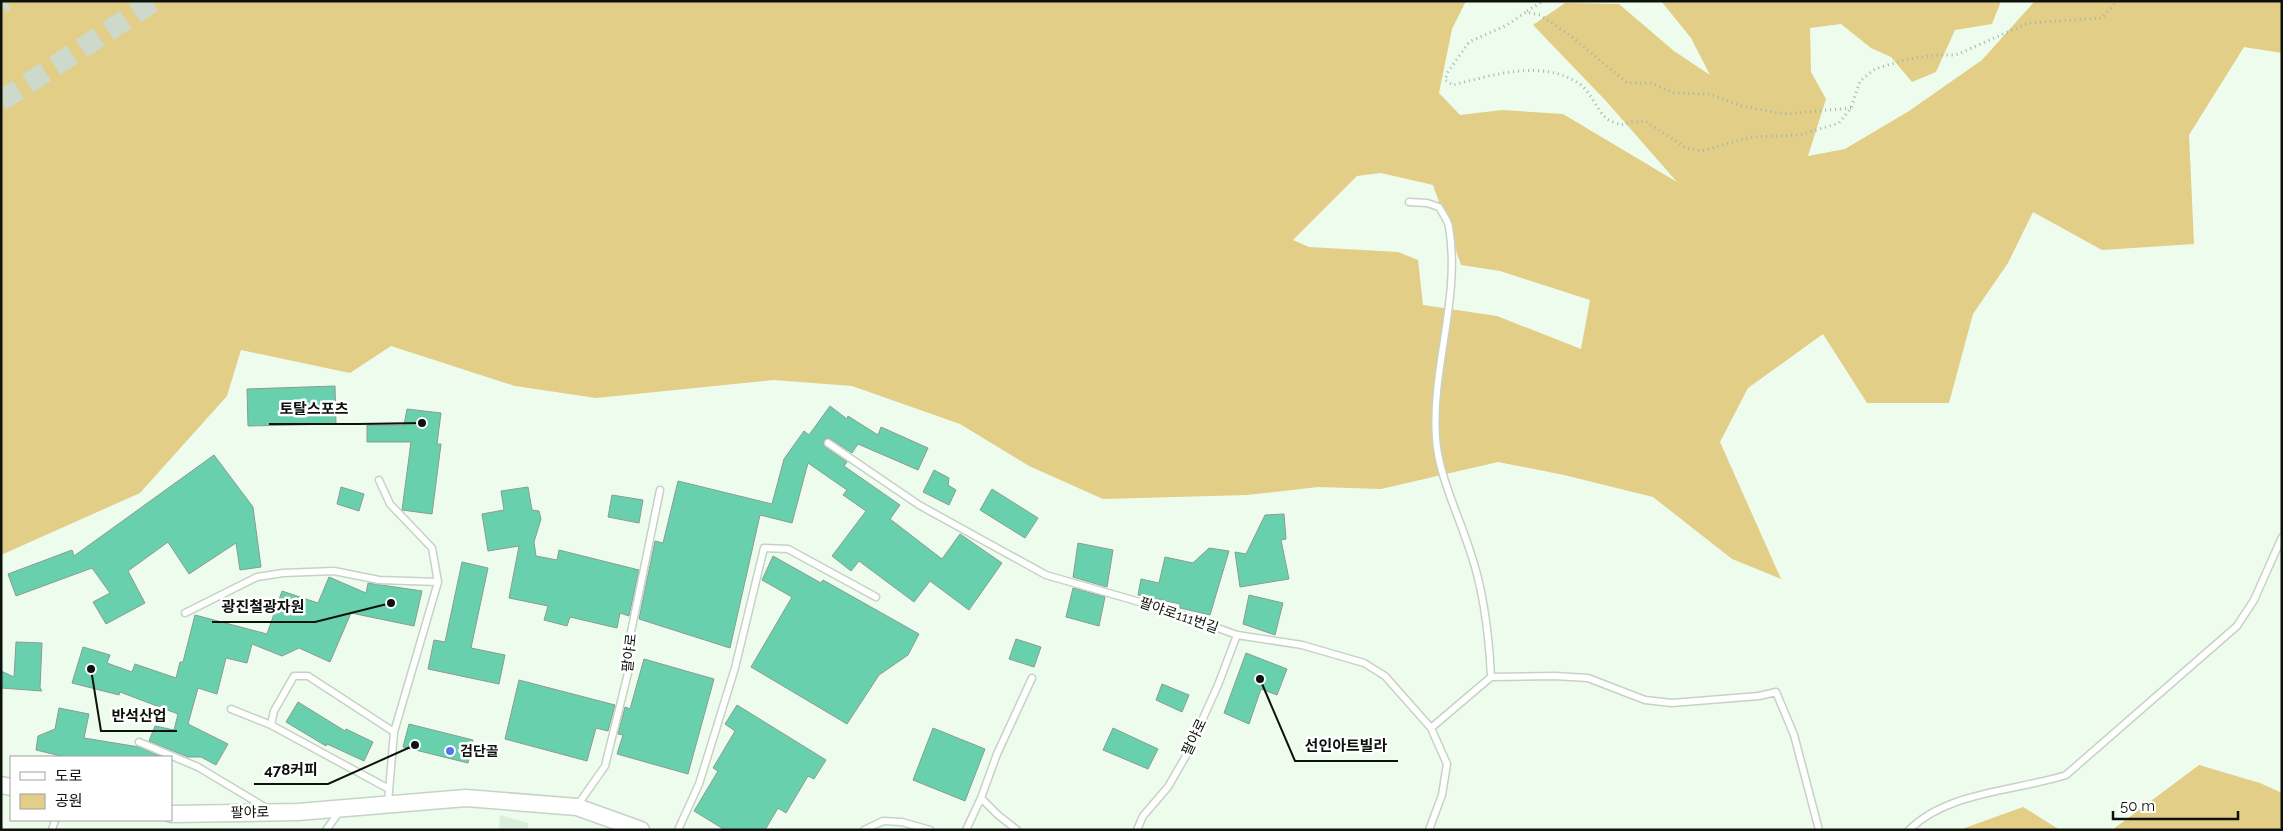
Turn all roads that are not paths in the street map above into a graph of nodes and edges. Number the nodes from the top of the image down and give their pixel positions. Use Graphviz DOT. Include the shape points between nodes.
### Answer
graph roads {
  1 [pos="1409,202"];
  2 [pos="828,443"];
  3 [pos="380,480"];
  4 [pos="660,490"];
  5 [pos="2282,537"];
  6 [pos="438,582"];
  7 [pos="876,597"];
  8 [pos="184,613"];
  9 [pos="1237,635"];
  10 [pos="1491,677"];
  11 [pos="1032,678"];
  12 [pos="232,709"];
  13 [pos="271,725"];
  14 [pos="1432,728"];
  15 [pos="394,732"];
  16 [pos="139,742"];
  17 [pos="171,756"];
  18 [pos="172,757"];
  19 [pos="389,797"];
  20 [pos="981,798"];
  21 [pos="577,807"];
  22 [pos="342,808"];
  23 [pos="274,812"];
  24 [pos="172,814"];
  25 [pos="326,830"];
  26 [pos="641,830"];
  27 [pos="678,830"];
  28 [pos="864,830"];
  29 [pos="930,830"];
  30 [pos="966,830"];
  31 [pos="1017,830"];
  32 [pos="1137,830"];
  33 [pos="1429,830"];
  34 [pos="1819,830"];
  35 [pos="1910,830"];
  1 -- 10 [label="lane" via="1439,207 1449,226 1451,274 1446,331 1435,393 1436,440 1447,484 1471,553 1489,631"];
  2 -- 9 [label="lane, 팔야로111번길" via="919,505 1046,575 1171,611"];
  3 -- 6 [label="lane" via="390,504 432,548"];
  4 -- 21 [label="lane, 팔야로" via="631,632 628,673 605,766"];
  5 -- 35 [label="lane" via="2254,600 2237,626 2066,775 2037,784 1998,789 1951,805 1920,819"];
  6 -- 8 [label="lane" via="379,580 334,571 283,573 250,580"];
  6 -- 15 [label="lane"];
  7 -- 27 [label="lane" via="788,549 764,548 735,668 699,784"];
  9 -- 14 [label="lane, 팔야로111번길" via="1302,645 1364,663 1385,676"];
  9 -- 32 [label="lane, 팔야로" via="1187,754 1168,786 1143,816"];
  10 -- 14 [label="lane"];
  10 -- 34 [label="lane" via="1588,678 1645,700 1672,703 1776,692 1794,735"];
  11 -- 20 [label="lane" via="996,754"];
  12 -- 13 [label="lane"];
  13 -- 15 [label="lane" via="274,711 294,676 308,676"];
  13 -- 19 [label="lane"];
  14 -- 33 [label="lane, 팔야로111번길" via="1446,764 1442,795"];
  15 -- 19 [label="lane"];
  16 -- 17 [label="lane"];
  18 -- 23 [label="lane"];
  19 -- 21 [label="street, 팔야로" via="466,798"];
  19 -- 22 [label="street, 팔야로"];
  20 -- 30 [label="lane"];
  20 -- 31 [label="lane"];
  21 -- 26 [label="street, 팔야로"];
  22 -- 23 [label="street, 팔야로"];
  22 -- 25 [label="lane"];
  23 -- 24 [label="street, 팔야로"];
  28 -- 29 [label="lane" via="883,822 902,822"];
}
